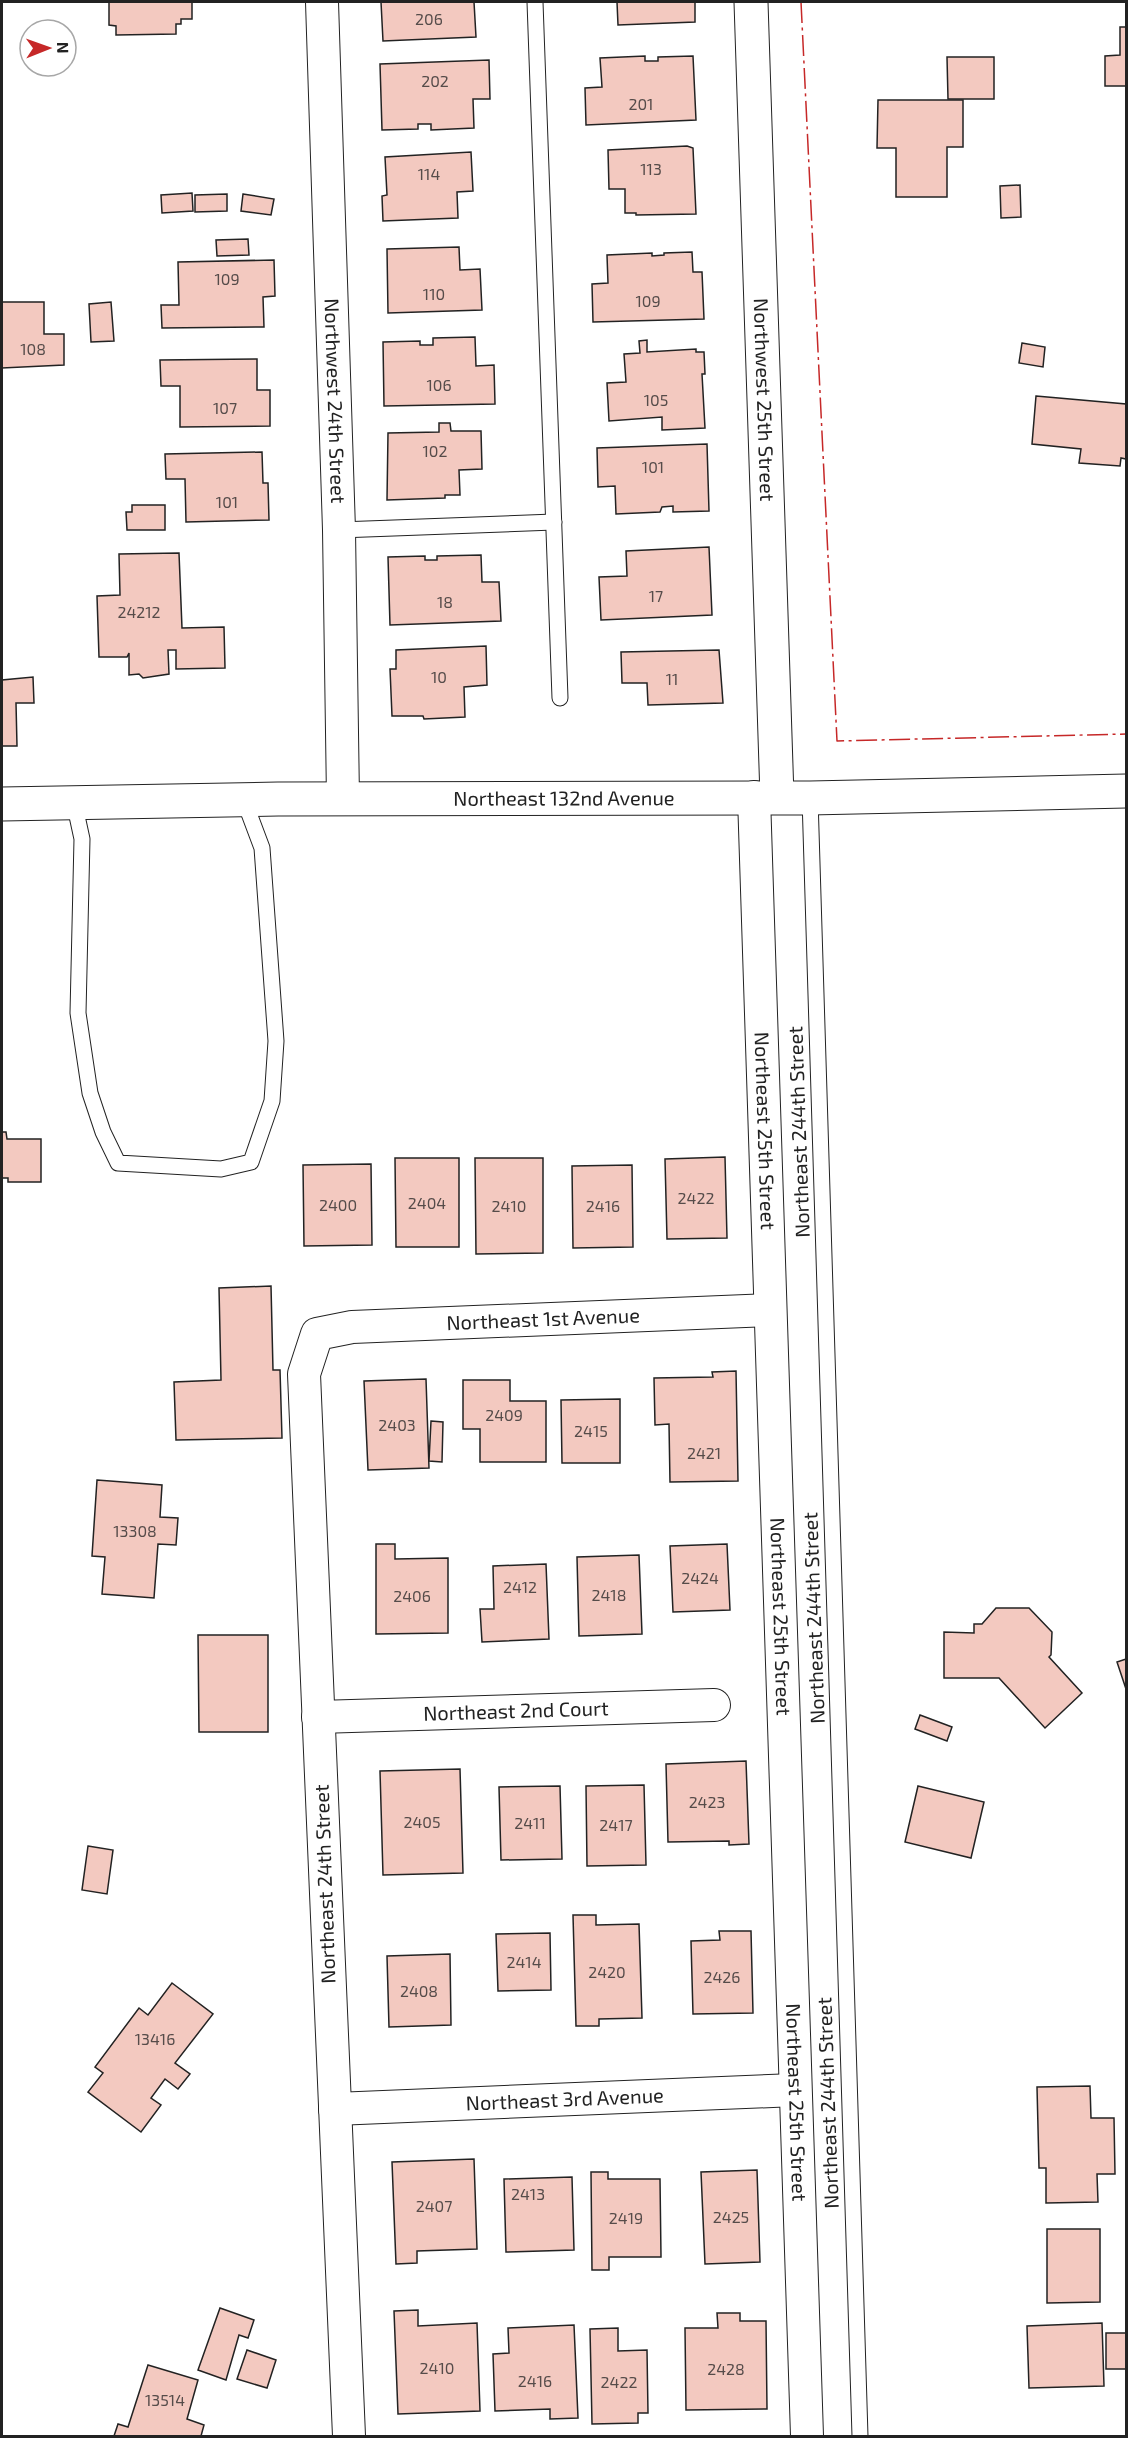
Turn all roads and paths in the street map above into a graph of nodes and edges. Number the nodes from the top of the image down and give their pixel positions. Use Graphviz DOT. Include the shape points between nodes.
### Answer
graph roads {
  1 [pos="322,2"];
  2 [pos="536,2"];
  3 [pos="752,2"];
  4 [pos="554,522"];
  5 [pos="339,530"];
  6 [pos="560,698"];
  7 [pos="1126,791"];
  8 [pos="766,797"];
  9 [pos="810,798"];
  10 [pos="343,799"];
  11 [pos="244,800"];
  12 [pos="74,802"];
  13 [pos="2,804"];
  14 [pos="770,1310"];
  15 [pos="317,1334"];
  16 [pos="714,1705"];
  17 [pos="318,1717"];
  18 [pos="795,2090"];
  19 [pos="335,2109"];
  20 [pos="349,2436"];
  21 [pos="807,2436"];
  22 [pos="860,2436"];
  1 -- 5 [label="street, Northwest 24th Street"];
  2 -- 4 [label="lane"];
  3 -- 8 [label="street, Northwest 25th Street"];
  4 -- 5 [label="lane"];
  4 -- 6 [label="lane"];
  5 -- 10 [label="street, Northwest 24th Street"];
  7 -- 9 [label="street, Northeast 132nd Avenue"];
  8 -- 9 [label="street, Northeast 132nd Avenue"];
  8 -- 10 [label="street, Northeast 132nd Avenue"];
  8 -- 14 [label="street, Northeast 25th Street"];
  9 -- 22 [label="lane, Northeast 244th Street"];
  10 -- 11 [label="street, Northeast 132nd Avenue"];
  11 -- 12 [label="street, Northeast 132nd Avenue"];
  11 -- 12 [label="lane" via="262,848 276,1041 272,1101 251,1162 221,1169 118,1163 103,1132 90,1093 78,1012 82,839"];
  12 -- 13 [label="street, Northeast 132nd Avenue"];
  14 -- 15 [label="street, Northeast 1st Avenue" via="352,1327"];
  14 -- 18 [label="street, Northeast 25th Street"];
  15 -- 17 [label="street, Northeast 24th Street" via="304,1374"];
  16 -- 17 [label="street, Northeast 2nd Court"];
  17 -- 19 [label="street, Northeast 24th Street"];
  18 -- 19 [label="street, Northeast 3rd Avenue"];
  18 -- 21 [label="street, Northeast 25th Street"];
  19 -- 20 [label="street, Northeast 24th Street"];
}
